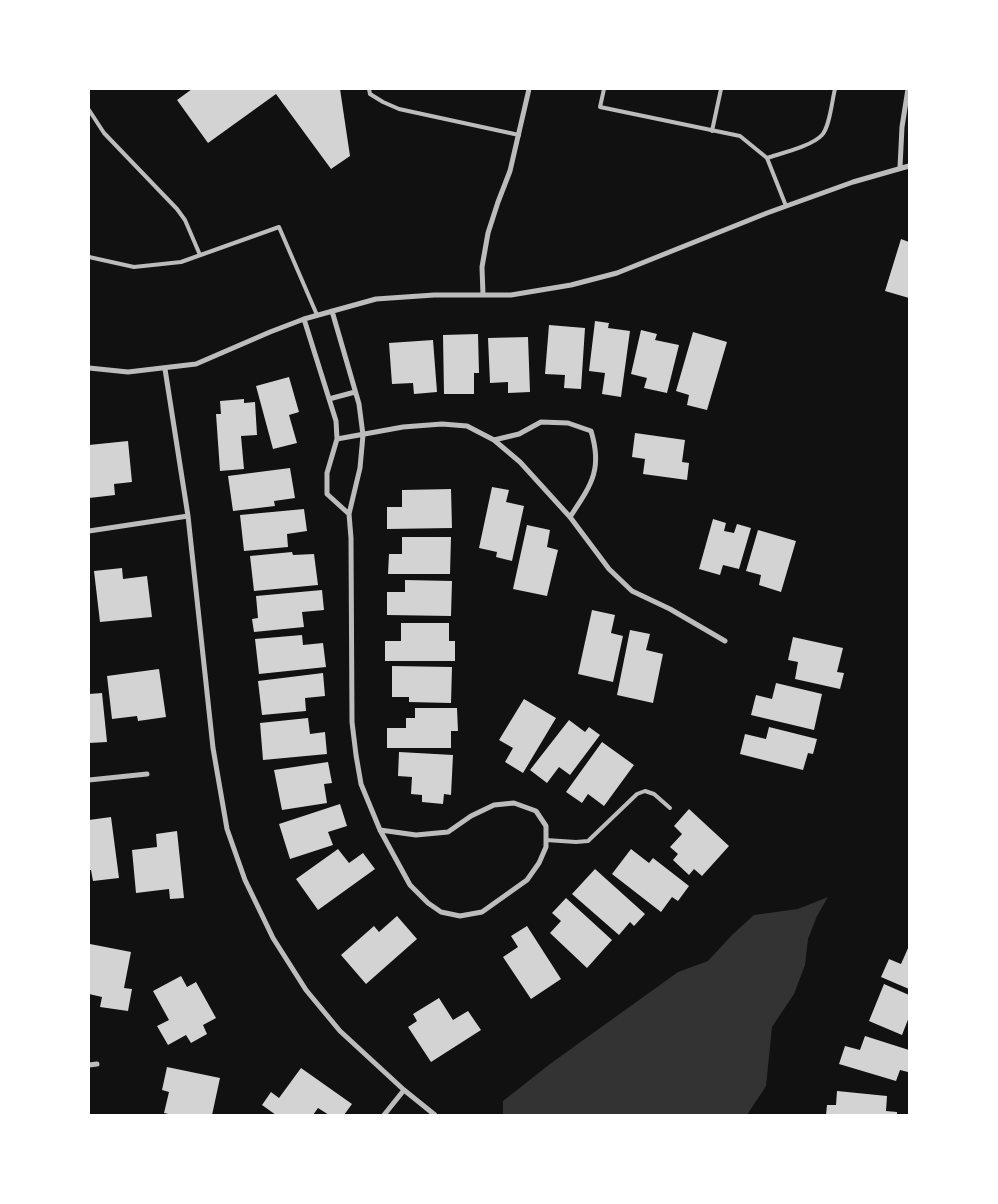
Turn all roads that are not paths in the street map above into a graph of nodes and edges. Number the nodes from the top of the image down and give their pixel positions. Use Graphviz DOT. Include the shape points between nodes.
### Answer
graph roads {
  1 [pos="369,89"];
  2 [pos="529,89"];
  3 [pos="604,89"];
  4 [pos="721,89"];
  5 [pos="834,89"];
  6 [pos="908,89"];
  7 [pos="89,110"];
  8 [pos="712,131"];
  9 [pos="519,135"];
  10 [pos="767,158"];
  11 [pos="909,166"];
  12 [pos="900,167"];
  13 [pos="786,206"];
  14 [pos="200,255"];
  15 [pos="89,257"];
  16 [pos="483,295"];
  17 [pos="332,310"];
  18 [pos="317,315"];
  19 [pos="304,319"];
  20 [pos="89,368"];
  21 [pos="165,369"];
  22 [pos="355,392"];
  23 [pos="329,399"];
  24 [pos="363,435"];
  25 [pos="337,439"];
  26 [pos="494,440"];
  27 [pos="349,514"];
  28 [pos="188,516"];
  29 [pos="570,517"];
  30 [pos="89,531"];
  31 [pos="725,641"];
  32 [pos="146,774"];
  33 [pos="89,780"];
  34 [pos="670,808"];
  35 [pos="380,830"];
  36 [pos="546,840"];
  37 [pos="97,1064"];
  38 [pos="89,1065"];
  39 [pos="404,1090"];
  40 [pos="384,1115"];
  41 [pos="435,1115"];
  1 -- 9 [label="lane" via="370,94 382,102 399,109"];
  2 -- 9 [label="street"];
  3 -- 8 [label="lane" via="600,107"];
  4 -- 8 [label="lane"];
  5 -- 10 [label="lane" via="823,134"];
  6 -- 12 [label="street"];
  7 -- 14 [label="lane" via="104,133 177,209"];
  8 -- 10 [label="lane" via="740,136"];
  9 -- 16 [label="street" via="488,233 482,267"];
  10 -- 13 [label="lane"];
  11 -- 12 [label="street"];
  12 -- 13 [label="street"];
  13 -- 16 [label="street" via="616,273 571,285 511,295"];
  14 -- 15 [label="lane" via="181,262 134,267"];
  14 -- 18 [label="lane" via="279,227"];
  16 -- 17 [label="street" via="376,299"];
  17 -- 18 [label="street"];
  17 -- 22 [label="street"];
  18 -- 19 [label="street"];
  19 -- 21 [label="street" via="196,364"];
  19 -- 23 [label="street"];
  20 -- 21 [label="street" via="128,372"];
  21 -- 28 [label="street"];
  22 -- 23 [label="street"];
  22 -- 24 [label="street"];
  23 -- 25 [label="street" via="336,421"];
  24 -- 25 [label="street"];
  24 -- 26 [label="street" via="442,424 467,426"];
  24 -- 27 [label="street" via="360,468"];
  25 -- 27 [label="street" via="327,473 327,494"];
  26 -- 29 [label="street" via="520,462"];
  26 -- 29 [label="street" via="519,434 541,422 568,423 590,431 596,447 596,471"];
  27 -- 35 [label="street" via="352,722 361,784"];
  28 -- 30 [label="street"];
  28 -- 39 [label="street" via="213,748 227,829 245,880 273,938 306,990 340,1030"];
  29 -- 31 [label="street" via="609,569 632,591"];
  32 -- 33 [label="street"];
  34 -- 36 [label="lane" via="654,794 645,791 636,794 588,841"];
  35 -- 36 [label="street" via="416,835 448,832 494,805 514,803 536,811 546,826"];
  35 -- 36 [label="street" via="410,885 441,912 460,916 482,912 527,880 539,863"];
  37 -- 38 [label="street"];
  39 -- 40 [label="street"];
  39 -- 41 [label="street"];
}
